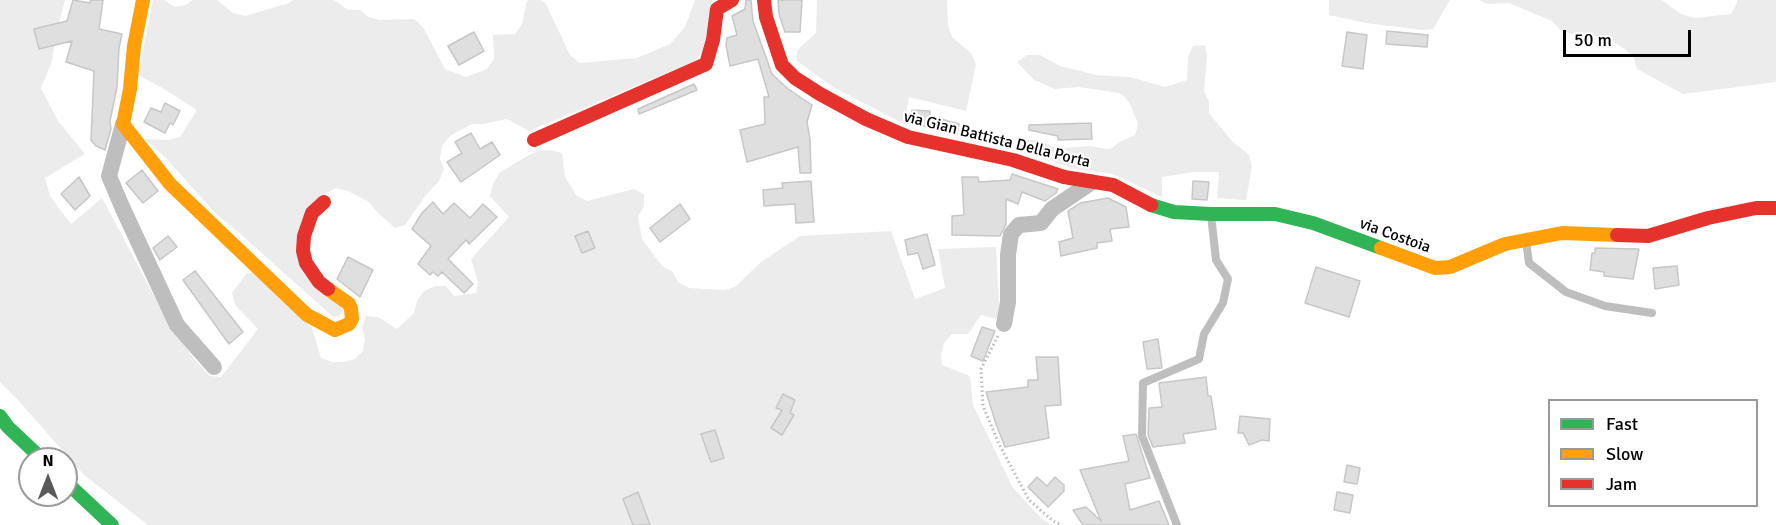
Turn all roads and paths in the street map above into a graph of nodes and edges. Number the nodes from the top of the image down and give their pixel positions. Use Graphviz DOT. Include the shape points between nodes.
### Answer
graph roads {
  1 [pos="143,0"];
  2 [pos="732,0"];
  3 [pos="764,0"];
  4 [pos="123,124"];
  5 [pos="534,140"];
  6 [pos="1092,182"];
  7 [pos="324,202"];
  8 [pos="1776,208"];
  9 [pos="1211,214"];
  10 [pos="1526,240"];
  11 [pos="1652,313"];
  12 [pos="1004,324"];
  13 [pos="214,367"];
  14 [pos="0,416"];
  15 [pos="29,447"];
  16 [pos="78,493"];
  17 [pos="112,525"];
  18 [pos="1062,525"];
  19 [pos="1177,525"];
  1 -- 4 [label="street"];
  2 -- 5 [label="street" via="717,9 706,64"];
  3 -- 6 [label="street, via Gian Battista Della Porta" via="782,65 820,94 908,137"];
  4 -- 7 [label="street" via="170,184 307,315 335,330 349,324 351,309 319,282 303,251 312,213"];
  4 -- 13 [label="street" via="109,176 177,325"];
  6 -- 9 [label="street, via Gian Battista Della Porta" via="1113,185 1174,212"];
  6 -- 12 [label="street" via="1052,209 1041,222 1019,225 1011,234"];
  8 -- 10 [label="street, via Costoia" via="1708,218 1648,236 1562,233"];
  9 -- 10 [label="street, via Costoia" via="1275,214 1435,268 1450,267 1505,243"];
  9 -- 19 [label="lane" via="1216,260 1228,279 1223,303 1204,334 1199,359 1143,383 1142,435"];
  10 -- 11 [label="lane" via="1529,263 1566,292 1605,306"];
  12 -- 18 [label="path" via="981,369 982,406 1029,500"];
  14 -- 15 [label="street"];
  16 -- 17 [label="street"];
}
